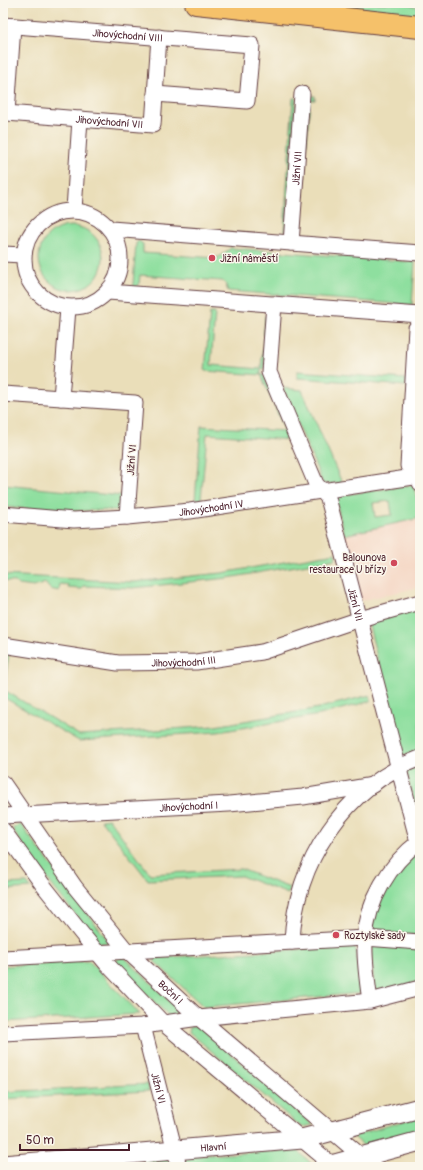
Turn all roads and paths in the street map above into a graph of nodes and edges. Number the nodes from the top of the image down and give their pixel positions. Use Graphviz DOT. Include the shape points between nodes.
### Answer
graph roads {
  1 [pos="196,3"];
  2 [pos="8,25"];
  3 [pos="420,27"];
  4 [pos="159,38"];
  5 [pos="155,94"];
  6 [pos="302,94"];
  7 [pos="80,119"];
  8 [pos="74,210"];
  9 [pos="111,229"];
  10 [pos="291,243"];
  11 [pos="420,253"];
  12 [pos="12,255"];
  13 [pos="108,292"];
  14 [pos="274,304"];
  15 [pos="68,308"];
  16 [pos="420,316"];
  17 [pos="420,324"];
  18 [pos="3,394"];
  19 [pos="61,398"];
  20 [pos="420,477"];
  21 [pos="322,491"];
  22 [pos="3,514"];
  23 [pos="127,518"];
  24 [pos="420,602"];
  25 [pos="360,619"];
  26 [pos="3,645"];
  27 [pos="420,758"];
  28 [pos="399,768"];
  29 [pos="3,783"];
  30 [pos="373,785"];
  31 [pos="24,815"];
  32 [pos="3,816"];
  33 [pos="3,830"];
  34 [pos="419,842"];
  35 [pos="365,938"];
  36 [pos="292,942"];
  37 [pos="420,942"];
  38 [pos="127,951"];
  39 [pos="98,952"];
  40 [pos="3,958"];
  41 [pos="420,988"];
  42 [pos="370,1001"];
  43 [pos="199,1018"];
  44 [pos="163,1023"];
  45 [pos="143,1026"];
  46 [pos="3,1033"];
  47 [pos="420,1108"];
  48 [pos="334,1132"];
  49 [pos="302,1139"];
  50 [pos="420,1141"];
  51 [pos="177,1159"];
  52 [pos="369,1162"];
  53 [pos="3,1165"];
  54 [pos="330,1166"];
  1 -- 3 [label="highway"];
  2 -- 4 [label="street, Jihovýchodní VIII"];
  2 -- 7 [label="street, Jihovýchodní VII" via="7,113"];
  4 -- 5 [label="street"];
  4 -- 5 [label="street, Jihovýchodní VIII" via="252,45 247,101"];
  5 -- 7 [label="street, Jihovýchodní VII" via="153,124"];
  6 -- 10 [label="street, Jižní VII"];
  7 -- 8 [label="street"];
  8 -- 9 [label="street" via="88,213"];
  8 -- 12 [label="street" via="46,218 34,228 27,241"];
  9 -- 10 [label="street"];
  9 -- 13 [label="street" via="121,254 116,281"];
  10 -- 11 [label="street"];
  12 -- 15 [label="street" via="40,296 53,304"];
  13 -- 14 [label="street"];
  13 -- 15 [label="street" via="96,301"];
  14 -- 16 [label="street"];
  14 -- 21 [label="street, Jižní VII" via="269,372 316,484"];
  15 -- 19 [label="street"];
  17 -- 20 [label="street" via="416,328 408,466"];
  18 -- 19 [label="street"];
  19 -- 23 [label="street, Jižní VI" via="135,403"];
  20 -- 21 [label="street, Jihovýchodní IV"];
  21 -- 23 [label="street, Jihovýchodní IV"];
  21 -- 25 [label="street, Jižní VII" via="328,498"];
  22 -- 23 [label="street, Jihovýchodní IV" via="74,520"];
  24 -- 25 [label="street, Jihovýchodní III"];
  25 -- 26 [label="street, Jihovýchodní III" via="262,652 196,662 118,663"];
  25 -- 28 [label="street, Jižní VII"];
  27 -- 28 [label="street"];
  28 -- 30 [label="street"];
  28 -- 34 [label="street, Jižní VII"];
  29 -- 31 [label="street, Boční I"];
  30 -- 31 [label="street, Jihovýchodní I" via="303,797 229,804"];
  30 -- 36 [label="street" via="333,825 311,862 299,895"];
  31 -- 32 [label="street, Jihovýchodní I"];
  31 -- 38 [label="street, Boční I" via="75,887"];
  33 -- 39 [label="street"];
  34 -- 35 [label="street" via="395,864 384,880 369,916"];
  35 -- 36 [label="street"];
  35 -- 37 [label="street"];
  35 -- 42 [label="street"];
  36 -- 38 [label="street"];
  38 -- 39 [label="street"];
  38 -- 43 [label="street, Boční I"];
  39 -- 40 [label="street"];
  39 -- 44 [label="street"];
  41 -- 42 [label="street"];
  42 -- 43 [label="street"];
  43 -- 44 [label="street"];
  43 -- 48 [label="street, Boční I"];
  44 -- 45 [label="street"];
  44 -- 49 [label="street"];
  45 -- 46 [label="street"];
  45 -- 51 [label="street, Jižní VI"];
  47 -- 48 [label="street, Hlavní"];
  48 -- 49 [label="street, Hlavní"];
  48 -- 52 [label="street, Boční I"];
  49 -- 51 [label="street, Hlavní"];
  49 -- 54 [label="street"];
  50 -- 52 [label="street"];
  51 -- 53 [label="street, Hlavní"];
  52 -- 54 [label="street"];
}
